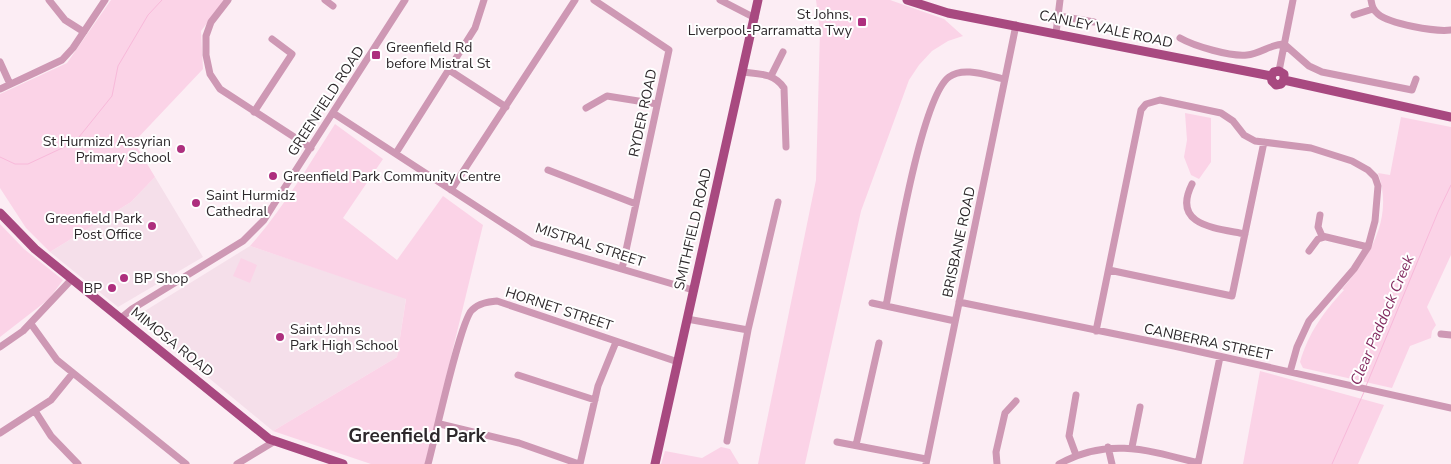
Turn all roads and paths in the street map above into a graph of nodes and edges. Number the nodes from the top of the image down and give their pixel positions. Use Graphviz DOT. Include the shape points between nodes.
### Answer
graph roads {
  1 [pos="49,0"];
  2 [pos="105,0"];
  3 [pos="228,0"];
  4 [pos="325,0"];
  5 [pos="405,0"];
  6 [pos="484,0"];
  7 [pos="575,0"];
  8 [pos="594,0"];
  9 [pos="720,0"];
  10 [pos="758,0"];
  11 [pos="907,0"];
  12 [pos="1060,0"];
  13 [pos="1293,0"];
  14 [pos="1371,0"];
  15 [pos="333,6"];
  16 [pos="1373,9"];
  17 [pos="1354,15"];
  18 [pos="1059,16"];
  19 [pos="755,18"];
  20 [pos="1094,22"];
  21 [pos="1016,25"];
  22 [pos="1451,30"];
  23 [pos="84,32"];
  24 [pos="1056,33"];
  25 [pos="1180,38"];
  26 [pos="272,39"];
  27 [pos="1284,44"];
  28 [pos="783,52"];
  29 [pos="0,62"];
  30 [pos="448,70"];
  31 [pos="1279,71"];
  32 [pos="742,72"];
  33 [pos="772,76"];
  34 [pos="1271,76"];
  35 [pos="1004,79"];
  36 [pos="1416,79"];
  37 [pos="1284,80"];
  38 [pos="10,84"];
  39 [pos="0,89"];
  40 [pos="657,104"];
  41 [pos="506,107"];
  42 [pos="586,108"];
  43 [pos="254,112"];
  44 [pos="333,113"];
  45 [pos="1451,118"];
  46 [pos="1264,142"];
  47 [pos="786,147"];
  48 [pos="311,148"];
  49 [pos="396,153"];
  50 [pos="548,170"];
  51 [pos="1192,184"];
  52 [pos="451,190"];
  53 [pos="778,202"];
  54 [pos="636,204"];
  55 [pos="0,213"];
  56 [pos="1320,215"];
  57 [pos="1245,234"];
  58 [pos="1325,237"];
  59 [pos="1368,247"];
  60 [pos="1309,251"];
  61 [pos="622,269"];
  62 [pos="1109,270"];
  63 [pos="72,279"];
  64 [pos="694,290"];
  65 [pos="959,302"];
  66 [pos="872,303"];
  67 [pos="886,306"];
  68 [pos="120,318"];
  69 [pos="687,319"];
  70 [pos="955,321"];
  71 [pos="31,324"];
  72 [pos="748,330"];
  73 [pos="1096,330"];
  74 [pos="1440,334"];
  75 [pos="1451,336"];
  76 [pos="616,342"];
  77 [pos="879,343"];
  78 [pos="0,347"];
  79 [pos="1220,357"];
  80 [pos="678,362"];
  81 [pos="1290,372"];
  82 [pos="73,373"];
  83 [pos="518,375"];
  84 [pos="1076,395"];
  85 [pos="595,400"];
  86 [pos="1016,401"];
  87 [pos="1140,407"];
  88 [pos="1451,408"];
  89 [pos="35,411"];
  90 [pos="440,424"];
  91 [pos="0,433"];
  92 [pos="275,441"];
  93 [pos="727,441"];
  94 [pos="837,442"];
  95 [pos="856,445"];
  96 [pos="1108,447"];
  97 [pos="1132,448"];
  98 [pos="1076,455"];
  99 [pos="926,462"];
  100 [pos="1198,463"];
  101 [pos="78,464"];
  102 [pos="186,464"];
  103 [pos="237,464"];
  104 [pos="343,464"];
  105 [pos="428,464"];
  106 [pos="580,464"];
  107 [pos="655,464"];
  108 [pos="997,464"];
  109 [pos="1059,464"];
  110 [pos="1112,464"];
  1 -- 23 [label="street" via="65,20"];
  2 -- 23 [label="street"];
  3 -- 43 [label="street" via="206,36 210,74 220,89"];
  4 -- 15 [label="street"];
  5 -- 44 [label="street, GREENFIELD ROAD"];
  6 -- 30 [label="street" via="474,28"];
  7 -- 41 [label="street"];
  8 -- 40 [label="street, RYDER ROAD" via="669,50"];
  9 -- 19 [label="street"];
  10 -- 19 [label="main road, SMITHFIELD ROAD"];
  11 -- 21 [label="main road, CANLEY VALE ROAD" via="948,13"];
  12 -- 18 [label="street"];
  13 -- 27 [label="street"];
  14 -- 16 [label="street"];
  16 -- 17 [label="street"];
  16 -- 22 [label="street" via="1385,19"];
  18 -- 20 [label="street"];
  18 -- 24 [label="street"];
  19 -- 32 [label="main road, SMITHFIELD ROAD"];
  21 -- 24 [label="main road, CANLEY VALE ROAD"];
  21 -- 35 [label="street, BRISBANE ROAD"];
  23 -- 38 [label="street" via="62,60"];
  24 -- 34 [label="main road, CANLEY VALE ROAD"];
  25 -- 27 [label="street" via="1190,44 1246,56"];
  26 -- 43 [label="street" via="292,54"];
  27 -- 31 [label="street"];
  27 -- 36 [label="street" via="1309,66 1322,72 1412,90"];
  28 -- 33 [label="street"];
  29 -- 38 [label="street"];
  30 -- 41 [label="street"];
  30 -- 49 [label="street"];
  31 -- 34 [label="main road"];
  31 -- 37 [label="main road" via="1284,74"];
  32 -- 33 [label="street"];
  32 -- 64 [label="main road, SMITHFIELD ROAD"];
  33 -- 47 [label="street" via="784,88"];
  34 -- 37 [label="main road" via="1276,84"];
  35 -- 65 [label="street, BRISBANE ROAD"];
  35 -- 67 [label="street" via="962,72 949,77 940,87 922,130"];
  37 -- 45 [label="main road"];
  38 -- 39 [label="street"];
  40 -- 42 [label="street" via="607,96"];
  40 -- 54 [label="street, RYDER ROAD"];
  41 -- 52 [label="street"];
  43 -- 48 [label="street"];
  44 -- 48 [label="street, GREENFIELD ROAD"];
  44 -- 49 [label="street, MISTRAL STREET"];
  46 -- 57 [label="street"];
  46 -- 59 [label="street" via="1311,148 1352,161 1368,170 1378,186 1374,228"];
  46 -- 62 [label="street" via="1244,135 1233,121 1221,114 1160,100 1146,104 1139,118"];
  48 -- 68 [label="street, GREENFIELD ROAD" via="264,220 250,234"];
  49 -- 52 [label="street, MISTRAL STREET"];
  50 -- 54 [label="street"];
  51 -- 57 [label="street" via="1187,206 1194,220"];
  52 -- 61 [label="street, MISTRAL STREET" via="533,243"];
  53 -- 72 [label="street"];
  54 -- 61 [label="street, RYDER ROAD"];
  55 -- 63 [label="main road, MIMOSA ROAD" via="20,236"];
  56 -- 58 [label="street" via="1318,227"];
  57 -- 62 [label="street" via="1232,296"];
  58 -- 59 [label="street"];
  58 -- 60 [label="street" via="1318,239"];
  59 -- 81 [label="street" via="1354,269 1310,321 1297,347"];
  61 -- 64 [label="street, MISTRAL STREET"];
  62 -- 73 [label="street"];
  63 -- 68 [label="main road, MIMOSA ROAD"];
  63 -- 71 [label="street"];
  64 -- 69 [label="main road, SMITHFIELD ROAD"];
  65 -- 70 [label="street, BRISBANE ROAD"];
  65 -- 73 [label="street, CANBERRA STREET"];
  66 -- 67 [label="street"];
  67 -- 70 [label="street"];
  68 -- 92 [label="main road, MIMOSA ROAD"];
  69 -- 72 [label="street"];
  69 -- 80 [label="main road, SMITHFIELD ROAD"];
  70 -- 99 [label="street, BRISBANE ROAD"];
  71 -- 78 [label="street"];
  71 -- 82 [label="street" via="57,360"];
  72 -- 93 [label="street"];
  73 -- 79 [label="street, CANBERRA STREET"];
  74 -- 75 [label="street"];
  76 -- 80 [label="street, HORNET STREET"];
  76 -- 85 [label="street"];
  76 -- 90 [label="street, HORNET STREET" via="497,301 484,302 472,310 468,318"];
  77 -- 95 [label="street"];
  79 -- 81 [label="street, CANBERRA STREET"];
  79 -- 100 [label="street"];
  80 -- 107 [label="main road, SMITHFIELD ROAD"];
  81 -- 88 [label="street, CANBERRA STREET"];
  82 -- 89 [label="street" via="51,400"];
  82 -- 102 [label="street"];
  83 -- 85 [label="street"];
  84 -- 98 [label="street" via="1069,436"];
  85 -- 106 [label="street"];
  86 -- 108 [label="street" via="1005,413 996,452"];
  87 -- 97 [label="street"];
  89 -- 91 [label="street"];
  89 -- 101 [label="street" via="57,443"];
  90 -- 105 [label="street, HORNET STREET"];
  90 -- 106 [label="street"];
  92 -- 103 [label="street"];
  92 -- 104 [label="main road, MIMOSA ROAD"];
  94 -- 95 [label="street"];
  95 -- 99 [label="street"];
  96 -- 97 [label="street"];
  96 -- 98 [label="street"];
  96 -- 110 [label="street"];
  97 -- 100 [label="street"];
  98 -- 109 [label="street"];
}
